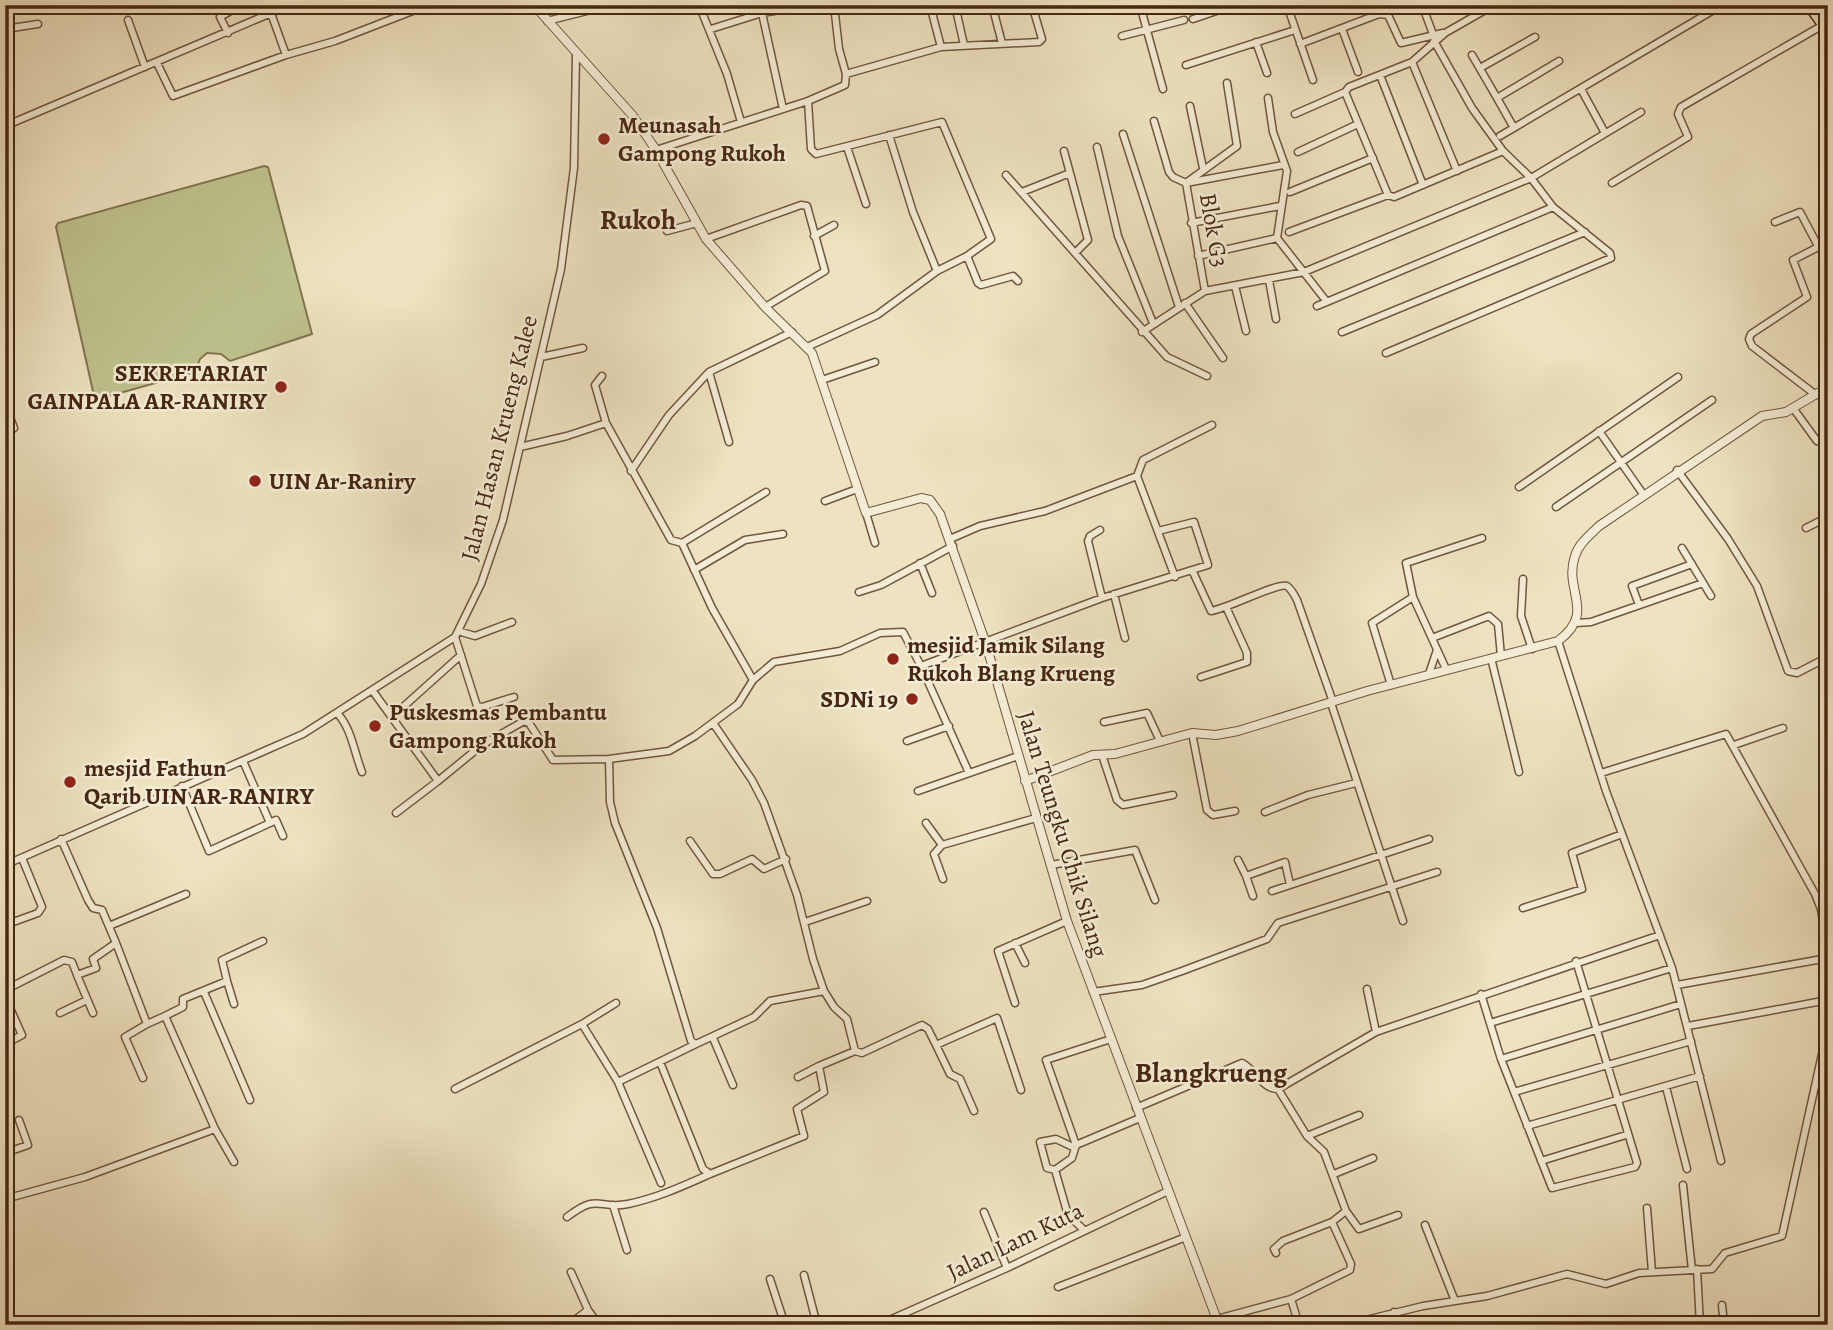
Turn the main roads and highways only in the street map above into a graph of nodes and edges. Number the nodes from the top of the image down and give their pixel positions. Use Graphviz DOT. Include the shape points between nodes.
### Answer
graph roads {
  1 [pos="1809,5"];
  2 [pos="1825,28"];
  1 -- 2 [label="highway"];
}
